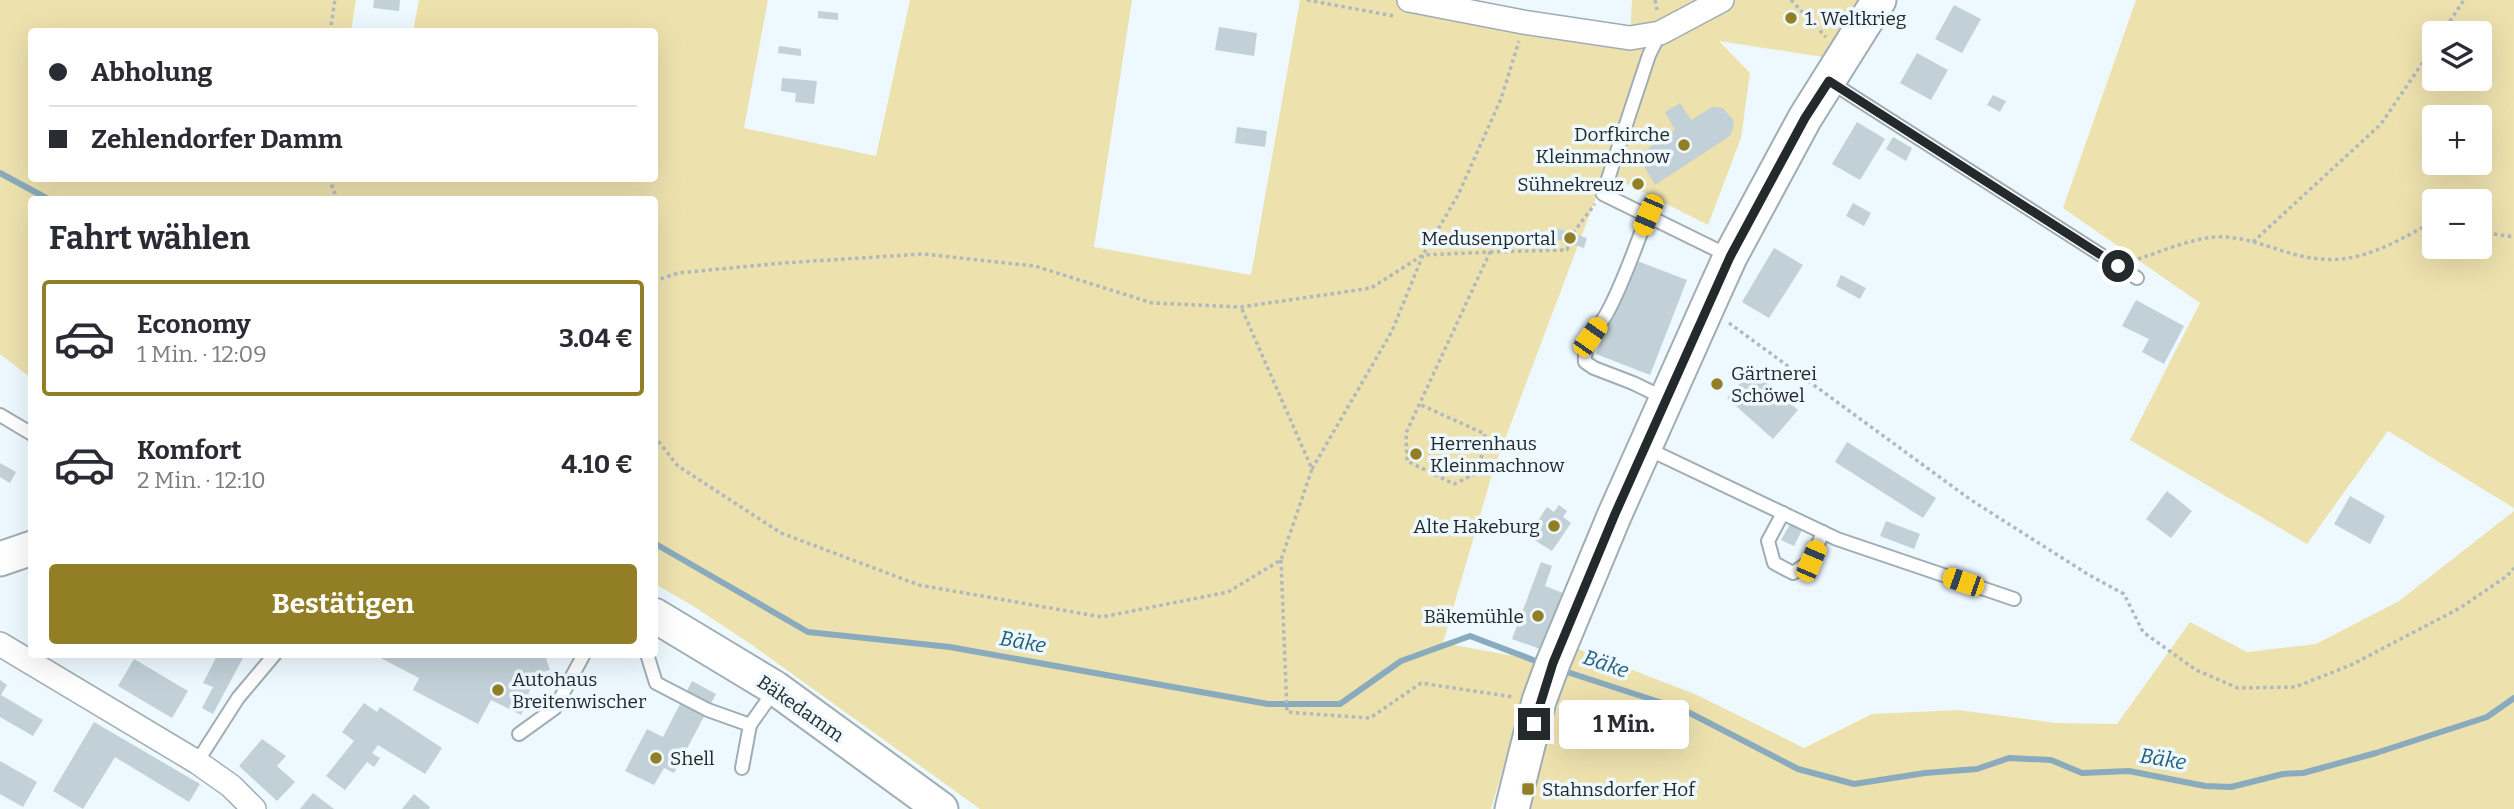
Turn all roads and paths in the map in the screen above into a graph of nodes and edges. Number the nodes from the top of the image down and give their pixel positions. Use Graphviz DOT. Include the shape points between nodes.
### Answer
graph roads {
  1 [pos="335,0"];
  2 [pos="1409,0"];
  3 [pos="1722,0"];
  4 [pos="1791,0"];
  5 [pos="1879,0"];
  6 [pos="2464,0"];
  7 [pos="2450,21"];
  8 [pos="1523,22"];
  9 [pos="331,28"];
  10 [pos="1660,33"];
  11 [pos="2422,64"];
  12 [pos="1835,71"];
  13 [pos="330,182"];
  14 [pos="335,194"];
  15 [pos="1603,194"];
  16 [pos="1648,215"];
  17 [pos="2422,227"];
  18 [pos="1573,233"];
  19 [pos="2492,234"];
  20 [pos="2514,237"];
  21 [pos="2253,242"];
  22 [pos="1569,243"];
  23 [pos="1490,252"];
  24 [pos="1423,255"];
  25 [pos="1730,257"];
  26 [pos="2118,266"];
  27 [pos="2137,278"];
  28 [pos="658,280"];
  29 [pos="1241,307"];
  30 [pos="1707,307"];
  31 [pos="1666,399"];
  32 [pos="1419,404"];
  33 [pos="0,415"];
  34 [pos="28,432"];
  35 [pos="658,441"];
  36 [pos="1644,447"];
  37 [pos="1312,469"];
  38 [pos="1783,513"];
  39 [pos="1823,532"];
  40 [pos="28,549"];
  41 [pos="0,559"];
  42 [pos="1282,560"];
  43 [pos="2514,568"];
  44 [pos="2014,599"];
  45 [pos="658,617"];
  46 [pos="0,644"];
  47 [pos="272,658"];
  48 [pos="582,658"];
  49 [pos="648,658"];
  50 [pos="775,688"];
  51 [pos="1539,701"];
  52 [pos="750,725"];
  53 [pos="519,734"];
  54 [pos="197,762"];
  55 [pos="743,768"];
  56 [pos="251,808"];
  57 [pos="941,809"];
  58 [pos="1512,809"];
  1 -- 9 [label="path"];
  2 -- 8 [label="street"];
  3 -- 10 [label="street"];
  4 -- 12 [label="path" via="1827,38"];
  5 -- 12 [label="main road"];
  6 -- 7 [label="path"];
  8 -- 10 [label="street" via="1630,38"];
  8 -- 24 [label="path" via="1502,99 1458,195"];
  10 -- 15 [label="lane"];
  11 -- 21 [label="path" via="2381,124"];
  12 -- 25 [label="main road"];
  12 -- 26 [label="lane"];
  13 -- 14 [label="path"];
  15 -- 16 [label="lane"];
  15 -- 18 [label="path"];
  16 -- 25 [label="lane"];
  16 -- 31 [label="lane" via="1607,313 1584,354 1585,362 1594,368"];
  17 -- 21 [label="path" via="2364,256 2321,260"];
  19 -- 20 [label="path"];
  21 -- 26 [label="path" via="2217,237"];
  22 -- 23 [label="path" via="1567,250"];
  23 -- 24 [label="path"];
  23 -- 32 [label="path"];
  24 -- 29 [label="path" via="1371,288"];
  24 -- 37 [label="path" via="1392,331"];
  25 -- 30 [label="main road"];
  26 -- 27 [label="lane"];
  28 -- 29 [label="path" via="678,273 923,254 1035,266 1152,303"];
  29 -- 37 [label="path"];
  30 -- 31 [label="main road"];
  30 -- 43 [label="path" via="1971,500 2124,594 2143,632 2196,670 2238,688 2295,687 2351,665 2460,608"];
  31 -- 36 [label="main road"];
  32 -- 32 [label="path" via="1406,433 1407,461 1454,484 1479,472 1485,434"];
  33 -- 34 [label="lane"];
  35 -- 42 [label="path" via="678,466 780,533 919,585 1102,617 1228,592"];
  36 -- 38 [label="lane"];
  36 -- 51 [label="main road"];
  37 -- 42 [label="path"];
  38 -- 39 [label="lane"];
  38 -- 39 [label="lane" via="1768,541 1774,563 1793,573 1811,561"];
  39 -- 44 [label="lane"];
  40 -- 41 [label="main road"];
  42 -- 51 [label="path" via="1287,712 1370,718 1421,683"];
  45 -- 50 [label="main road, Bäkedamm"];
  46 -- 54 [label="street"];
  47 -- 54 [label="lane" via="238,698"];
  48 -- 53 [label="lane" via="555,708"];
  49 -- 52 [label="lane" via="656,683"];
  50 -- 52 [label="lane"];
  50 -- 57 [label="main road, Bäkedamm"];
  51 -- 58 [label="main road"];
  52 -- 55 [label="lane"];
  54 -- 56 [label="street" via="231,786"];
}
